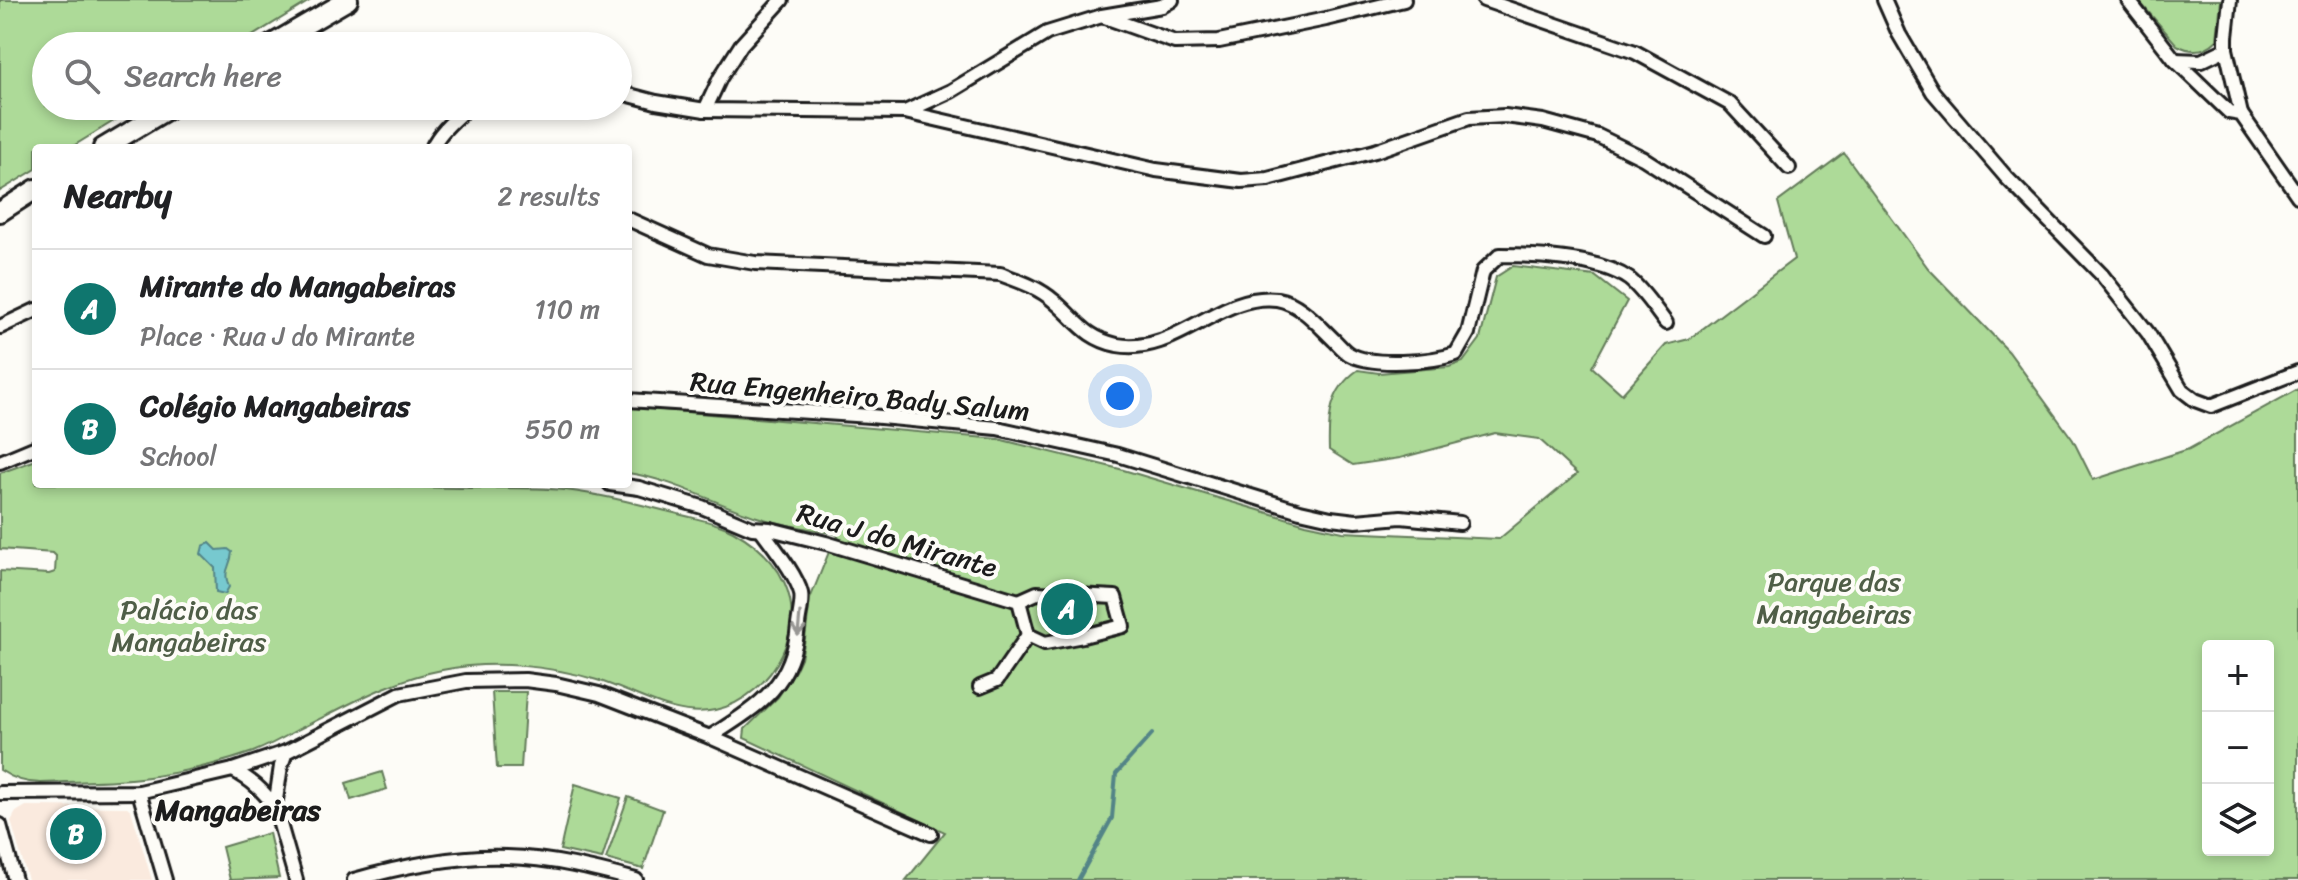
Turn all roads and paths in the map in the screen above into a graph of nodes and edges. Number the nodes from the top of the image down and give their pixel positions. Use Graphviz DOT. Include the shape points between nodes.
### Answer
graph roads {
  1 [pos="347,0"];
  2 [pos="782,0"];
  3 [pos="1172,0"];
  4 [pos="1404,0"];
  5 [pos="1484,0"];
  6 [pos="1884,0"];
  7 [pos="2128,0"];
  8 [pos="2230,0"];
  9 [pos="1102,16"];
  10 [pos="293,32"];
  11 [pos="2226,49"];
  12 [pos="2175,60"];
  13 [pos="632,96"];
  14 [pos="705,110"];
  15 [pos="905,112"];
  16 [pos="2241,114"];
  17 [pos="150,120"];
  18 [pos="456,120"];
  19 [pos="110,144"];
  20 [pos="434,144"];
  21 [pos="1789,168"];
  22 [pos="32,192"];
  23 [pos="2298,196"];
  24 [pos="0,212"];
  25 [pos="632,221"];
  26 [pos="1764,236"];
  27 [pos="32,312"];
  28 [pos="1666,323"];
  29 [pos="0,327"];
  30 [pos="2298,372"];
  31 [pos="632,400"];
  32 [pos="32,449"];
  33 [pos="0,462"];
  34 [pos="632,487"];
  35 [pos="1460,523"];
  36 [pos="761,529"];
  37 [pos="1019,601"];
  38 [pos="1028,635"];
  39 [pos="980,687"];
  40 [pos="710,737"];
  41 [pos="286,752"];
  42 [pos="233,770"];
  43 [pos="139,792"];
  44 [pos="0,793"];
  45 [pos="275,807"];
  46 [pos="0,825"];
  47 [pos="931,834"];
  48 [pos="15,880"];
  49 [pos="165,880"];
  50 [pos="296,880"];
  51 [pos="354,880"];
  52 [pos="636,880"];
  1 -- 10 [label="street"];
  2 -- 14 [label="street" via="741,45"];
  3 -- 9 [label="street"];
  4 -- 9 [label="street" via="1219,41 1175,42"];
  5 -- 21 [label="street" via="1635,52 1730,104"];
  6 -- 30 [label="street" via="1933,92 2006,177 2102,275 2148,333 2182,390 2211,406"];
  7 -- 12 [label="street"];
  8 -- 11 [label="street"];
  9 -- 15 [label="street" via="1047,33 951,91"];
  11 -- 12 [label="street" via="2201,61"];
  11 -- 16 [label="street"];
  12 -- 16 [label="street" via="2229,112"];
  13 -- 14 [label="street"];
  14 -- 15 [label="street"];
  15 -- 26 [label="street" via="1156,170 1241,181 1347,158 1469,118 1543,121 1598,136 1643,158"];
  16 -- 23 [label="street"];
  17 -- 19 [label="street"];
  18 -- 20 [label="street"];
  22 -- 24 [label="street"];
  25 -- 28 [label="street" via="708,255 755,263 1000,274 1052,299 1092,337 1119,345 1145,346 1251,299 1279,299 1300,308 1349,354 1380,362 1441,359 1456,354 1468,333 1483,271 1500,255 1610,267 1632,281"];
  27 -- 29 [label="street"];
  31 -- 35 [label="street, Rua Engenheiro Bady Salum" via="997,428 1118,455 1331,518"];
  32 -- 33 [label="street"];
  34 -- 36 [label="street, Rua J do Mirante"];
  36 -- 37 [label="street, Rua J do Mirante"];
  36 -- 40 [label="street, one-way" via="801,594 797,645 789,668 768,696"];
  37 -- 38 [label="street"];
  37 -- 38 [label="street" via="1037,593 1115,597 1123,626 1045,643"];
  38 -- 39 [label="street" via="997,680"];
  40 -- 41 [label="street" via="570,687 525,680 466,681 399,694"];
  40 -- 47 [label="street"];
  41 -- 42 [label="street"];
  41 -- 45 [label="street"];
  42 -- 43 [label="street"];
  42 -- 45 [label="street" via="254,782"];
  43 -- 44 [label="street"];
  43 -- 49 [label="street"];
  45 -- 50 [label="street"];
  46 -- 48 [label="street"];
  51 -- 52 [label="street" via="439,861 508,857"];
}
